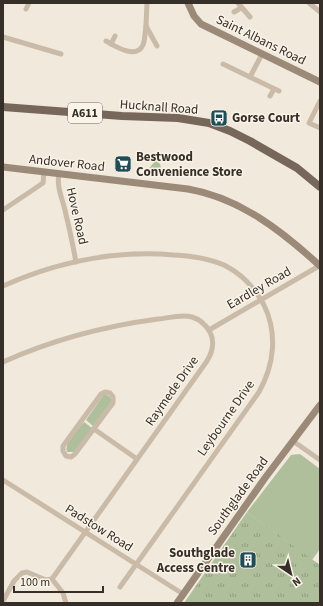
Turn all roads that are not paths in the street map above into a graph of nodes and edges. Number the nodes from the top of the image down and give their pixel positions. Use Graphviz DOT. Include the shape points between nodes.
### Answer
graph roads {
  1 [pos="29,3"];
  2 [pos="148,3"];
  3 [pos="309,3"];
  4 [pos="190,4"];
  5 [pos="240,5"];
  6 [pos="26,9"];
  7 [pos="234,12"];
  8 [pos="320,12"];
  9 [pos="250,18"];
  10 [pos="146,26"];
  11 [pos="115,36"];
  12 [pos="3,37"];
  13 [pos="106,41"];
  14 [pos="111,44"];
  15 [pos="156,46"];
  16 [pos="61,54"];
  17 [pos="262,54"];
  18 [pos="222,64"];
  19 [pos="250,77"];
  20 [pos="320,82"];
  21 [pos="270,96"];
  22 [pos="320,101"];
  23 [pos="3,107"];
  24 [pos="320,128"];
  25 [pos="3,167"];
  26 [pos="44,173"];
  27 [pos="59,174"];
  28 [pos="320,187"];
  29 [pos="3,210"];
  30 [pos="76,262"];
  31 [pos="320,266"];
  32 [pos="3,286"];
  33 [pos="261,300"];
  34 [pos="209,330"];
  35 [pos="3,362"];
  36 [pos="320,405"];
  37 [pos="94,428"];
  38 [pos="293,441"];
  39 [pos="137,459"];
  40 [pos="320,460"];
  41 [pos="3,480"];
  42 [pos="85,532"];
  43 [pos="136,564"];
  44 [pos="52,579"];
  45 [pos="120,587"];
  46 [pos="183,594"];
  47 [pos="3,601"];
  48 [pos="66,603"];
  49 [pos="177,603"];
  1 -- 6 [label="street"];
  2 -- 10 [label="street"];
  3 -- 8 [label="street"];
  4 -- 17 [label="street, Saint Albans Road" via="194,16 201,24"];
  5 -- 7 [label="street"];
  5 -- 9 [label="street"];
  10 -- 14 [label="street" via="143,44 138,51 124,51"];
  10 -- 15 [label="street"];
  11 -- 14 [label="street"];
  12 -- 16 [label="street"];
  13 -- 14 [label="street"];
  17 -- 19 [label="street"];
  17 -- 20 [label="street, Saint Albans Road"];
  18 -- 19 [label="street"];
  19 -- 21 [label="street" via="277,90"];
  22 -- 24 [label="street" via="310,123"];
  23 -- 28 [label="main road, Hucknall Road / A611" via="178,118 209,123 230,130 297,168"];
  25 -- 26 [label="street, Andover Road"];
  26 -- 27 [label="street, Andover Road"];
  26 -- 29 [label="street" via="43,183"];
  27 -- 30 [label="street, Hove Road" via="59,187"];
  27 -- 31 [label="street, Andover Road" via="212,194 266,221"];
  30 -- 32 [label="street, Leybourne Drive" via="23,277"];
  30 -- 33 [label="street, Leybourne Drive" via="122,254 160,254 209,259 239,274"];
  31 -- 33 [label="street, Eardley Road"];
  33 -- 34 [label="street, Eardley Road"];
  33 -- 43 [label="street, Leybourne Drive" via="271,323 273,337 273,351 266,380"];
  34 -- 35 [label="street" via="196,318 188,316 141,321 56,342"];
  34 -- 39 [label="street, Raymede Drive" via="213,343 211,355"];
  36 -- 38 [label="street, Southglade Road"];
  37 -- 37 [label="street" via="75,454 71,457 66,456 63,446 101,394 110,393 113,403"];
  37 -- 39 [label="street"];
  38 -- 40 [label="street"];
  38 -- 46 [label="street, Southglade Road"];
  39 -- 42 [label="street, Raymede Drive"];
  41 -- 42 [label="street, Padstow Road"];
  42 -- 43 [label="street, Padstow Road"];
  42 -- 44 [label="street, Raymede Drive"];
  43 -- 45 [label="street, Leybourne Drive"];
  43 -- 46 [label="street, Padstow Road"];
  44 -- 47 [label="street" via="46,580 30,573 22,573 14,581"];
  44 -- 48 [label="street" via="63,593"];
  46 -- 49 [label="street, Southglade Road"];
}
